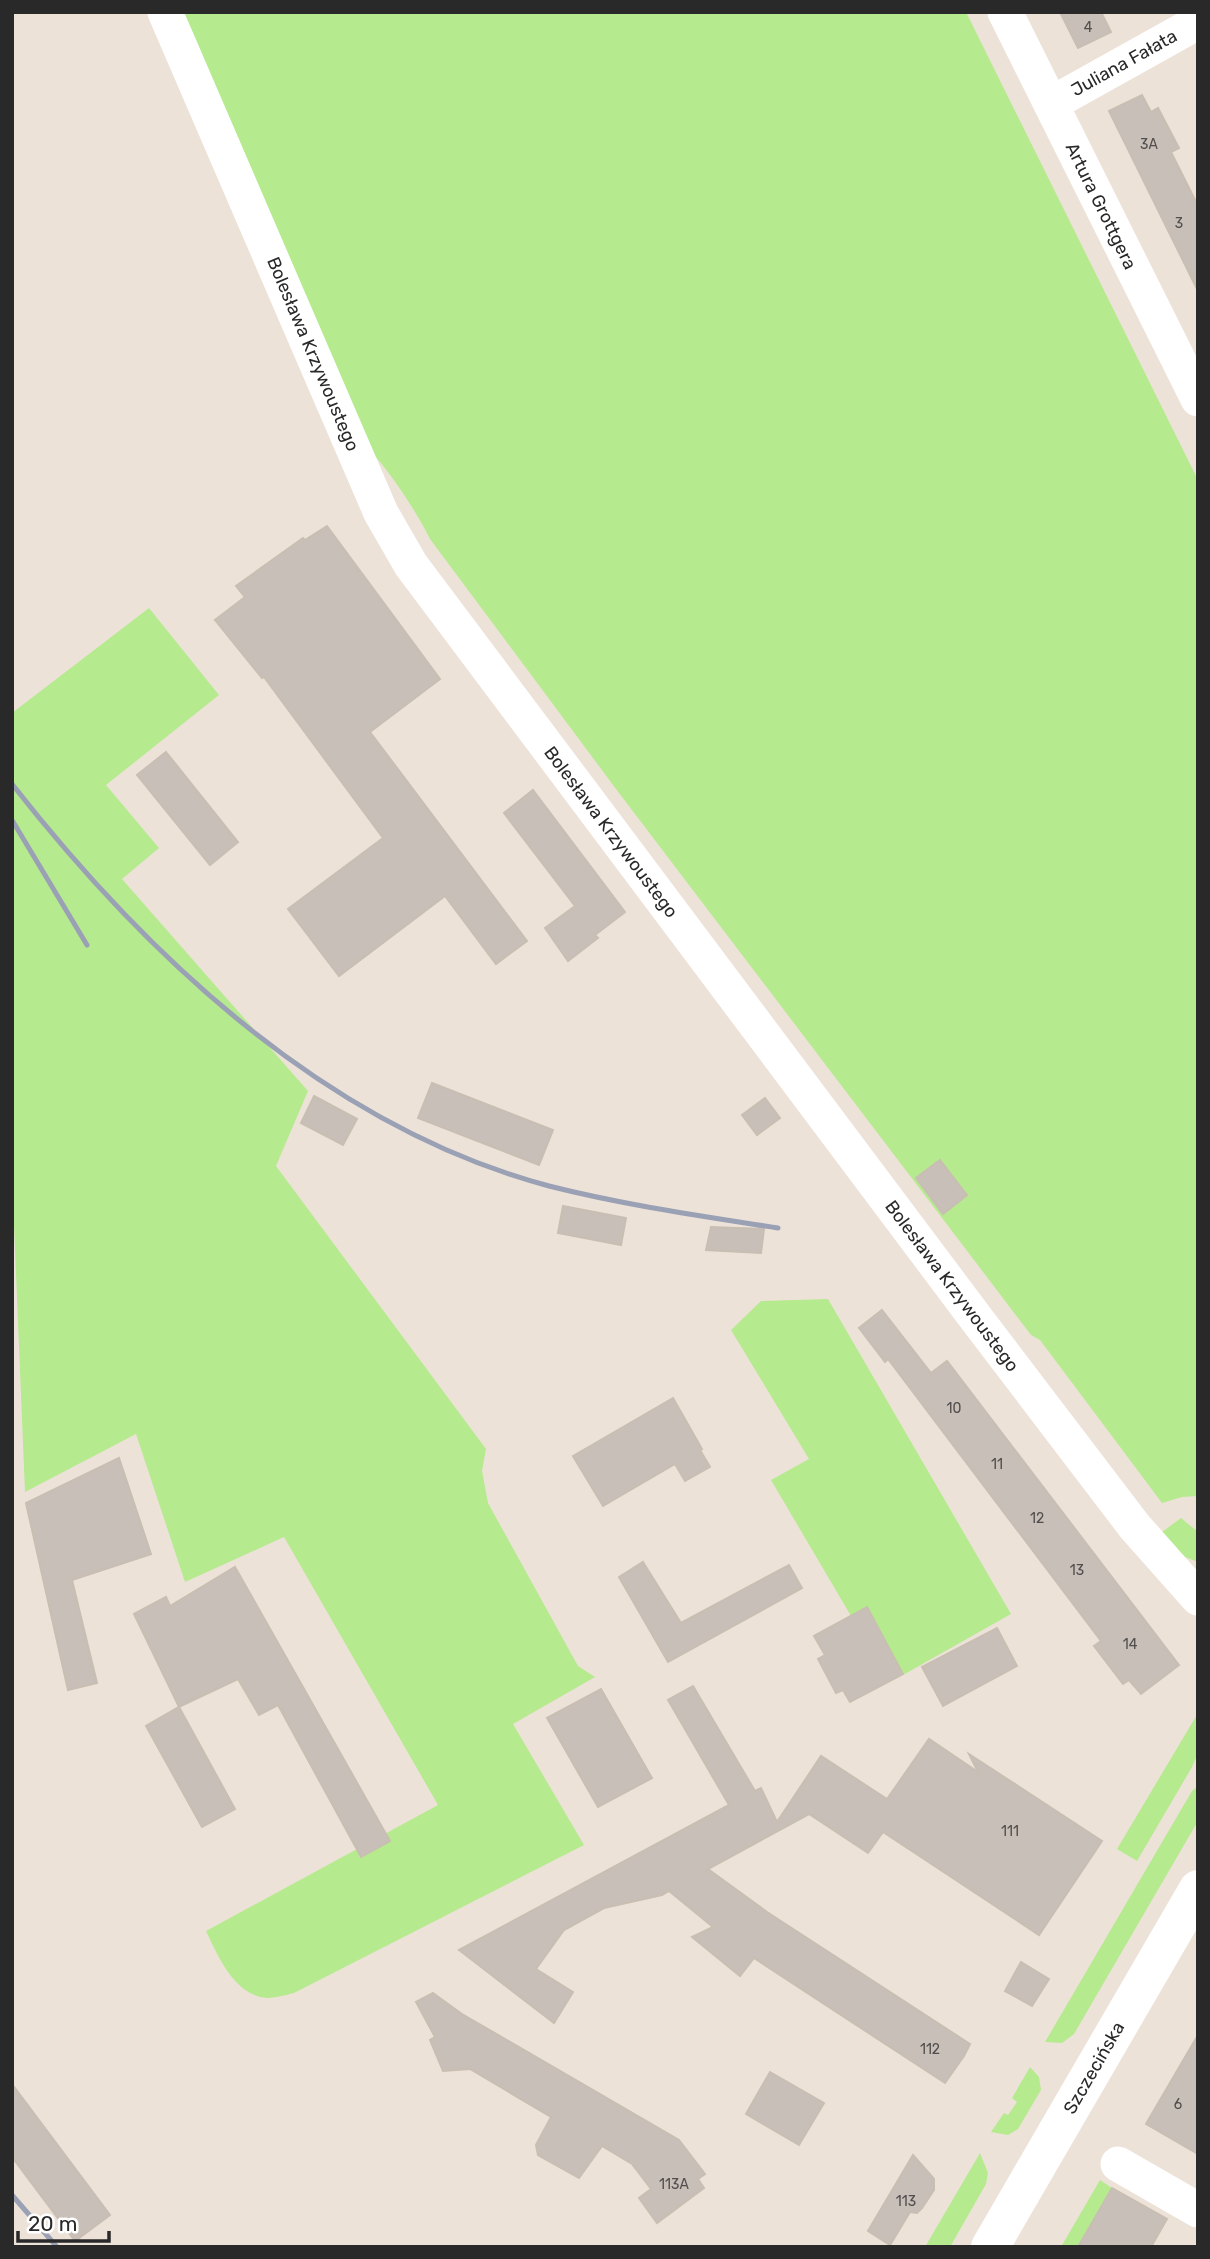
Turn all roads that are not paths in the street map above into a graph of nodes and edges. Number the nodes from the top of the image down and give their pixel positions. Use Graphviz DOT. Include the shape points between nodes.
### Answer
graph roads {
  1 [pos="165,12"];
  2 [pos="1005,12"];
  3 [pos="1198,22"];
  4 [pos="1051,104"];
  5 [pos="1198,399"];
  6 [pos="1192,1587"];
  7 [pos="1198,1889"];
  8 [pos="1118,2164"];
  9 [pos="1198,2210"];
  10 [pos="990,2247"];
  1 -- 6 [label="street, Bolesława Krzywoustego" via="381,513 411,565 1135,1527"];
  2 -- 4 [label="street, Artura Grottgera"];
  3 -- 4 [label="street, Juliana Fałata"];
  4 -- 5 [label="street, Artura Grottgera"];
  7 -- 10 [label="street, Szczecińska"];
  8 -- 9 [label="street"];
}
